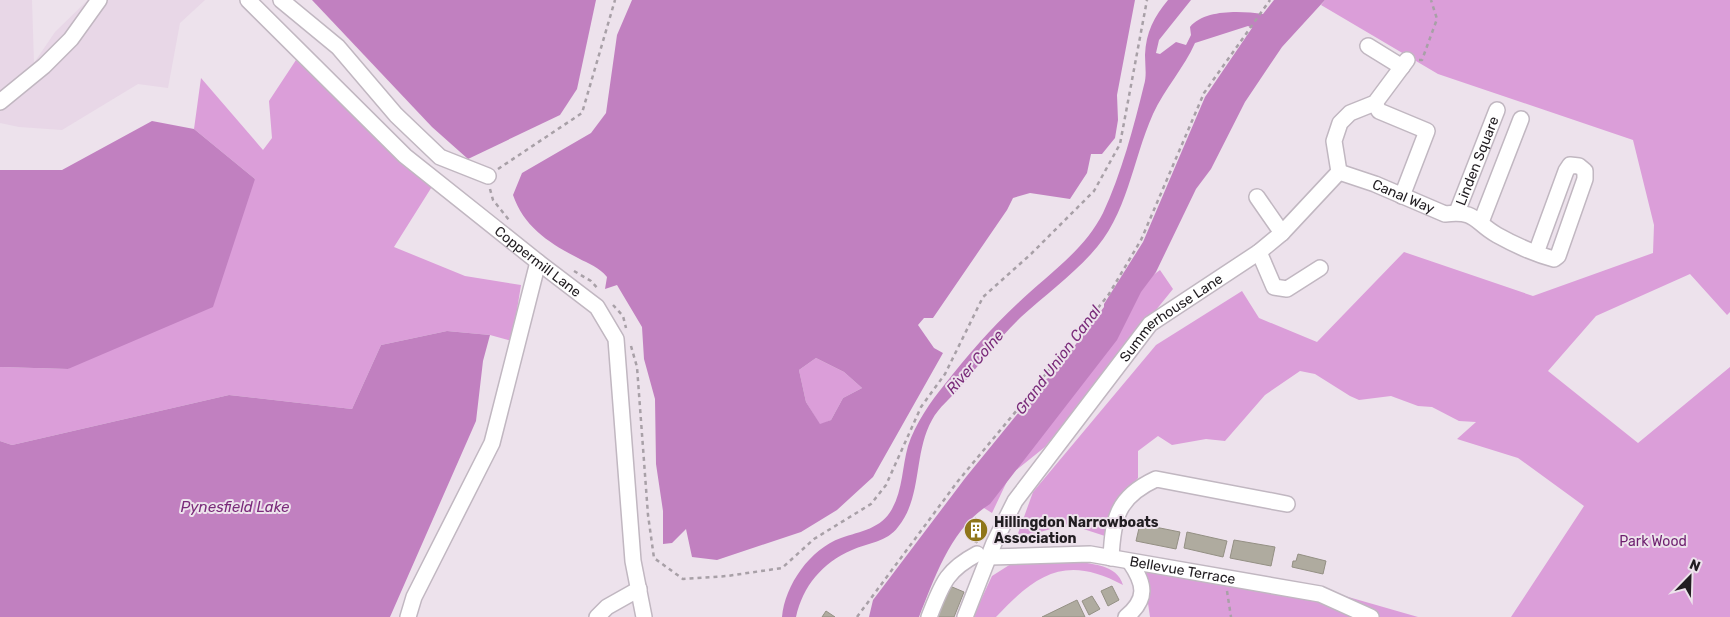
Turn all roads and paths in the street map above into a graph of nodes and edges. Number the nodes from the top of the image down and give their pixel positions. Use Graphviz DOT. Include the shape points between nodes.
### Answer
graph roads {
  1 [pos="99,0"];
  2 [pos="248,0"];
  3 [pos="281,0"];
  4 [pos="615,0"];
  5 [pos="1147,0"];
  6 [pos="1270,0"];
  7 [pos="1431,0"];
  8 [pos="1368,46"];
  9 [pos="1405,63"];
  10 [pos="0,102"];
  11 [pos="1375,103"];
  12 [pos="1497,110"];
  13 [pos="1521,119"];
  14 [pos="1339,172"];
  15 [pos="488,176"];
  16 [pos="1402,196"];
  17 [pos="1257,197"];
  18 [pos="1457,212"];
  19 [pos="510,221"];
  20 [pos="1481,222"];
  21 [pos="1282,233"];
  22 [pos="1259,252"];
  23 [pos="1542,255"];
  24 [pos="538,262"];
  25 [pos="567,266"];
  26 [pos="1320,268"];
  27 [pos="604,295"];
  28 [pos="610,302"];
  29 [pos="628,333"];
  30 [pos="630,341"];
  31 [pos="1287,504"];
  32 [pos="983,555"];
  33 [pos="1111,558"];
  34 [pos="1130,562"];
  35 [pos="1225,578"];
  36 [pos="638,589"];
  37 [pos="408,617"];
  38 [pos="597,617"];
  39 [pos="644,617"];
  40 [pos="857,617"];
  41 [pos="929,617"];
  42 [pos="965,617"];
  43 [pos="1126,617"];
  44 [pos="1231,617"];
  45 [pos="1371,617"];
  1 -- 10 [label="street" via="71,39"];
  2 -- 24 [label="street, Coppermill Lane" via="405,156"];
  3 -- 15 [label="street" via="338,47 396,115 440,157"];
  4 -- 15 [label="path" via="582,113"];
  5 -- 30 [label="path" via="1120,144 1094,191 983,297 945,374 922,407 886,485 871,504 814,539 782,568 684,579 654,558 637,366"];
  6 -- 40 [label="path" via="1204,93 1141,240 1109,294 958,481"];
  7 -- 9 [label="path" via="1437,19 1435,29 1422,60"];
  8 -- 9 [label="street"];
  9 -- 11 [label="street"];
  11 -- 14 [label="street" via="1350,113 1340,123 1334,141"];
  11 -- 16 [label="street" via="1379,111 1427,131"];
  12 -- 18 [label="street, Linden Square"];
  13 -- 20 [label="street, Linden Square"];
  14 -- 16 [label="street, Canal Way"];
  14 -- 21 [label="street, Summerhouse Lane"];
  15 -- 19 [label="path" via="492,200"];
  16 -- 18 [label="street, Canal Way" via="1445,214"];
  17 -- 21 [label="street"];
  18 -- 20 [label="street, Canal Way"];
  20 -- 23 [label="street, Canal Way" via="1494,234"];
  21 -- 22 [label="street, Summerhouse Lane"];
  22 -- 26 [label="street" via="1274,287 1288,289"];
  22 -- 32 [label="street, Summerhouse Lane" via="1150,324 1014,501"];
  23 -- 23 [label="street" via="1554,259 1558,256 1585,179 1585,171 1578,166 1570,165 1566,171"];
  24 -- 36 [label="street, Coppermill Lane" via="597,307 616,339 633,561"];
  24 -- 37 [label="street" via="492,443 414,597"];
  25 -- 27 [label="path" via="591,281"];
  28 -- 29 [label="path" via="623,316"];
  31 -- 33 [label="street" via="1156,479 1138,487 1119,509 1113,527"];
  32 -- 33 [label="street, Bellevue Terrace" via="1090,554"];
  32 -- 41 [label="street" via="961,562 944,580"];
  32 -- 42 [label="street, Summerhouse Lane"];
  33 -- 34 [label="street, Bellevue Terrace"];
  34 -- 35 [label="street, Bellevue Terrace"];
  34 -- 43 [label="street" via="1140,577 1142,595 1138,606"];
  35 -- 44 [label="path"];
  35 -- 45 [label="street, Bellevue Terrace" via="1320,594"];
  36 -- 38 [label="street" via="607,607"];
  36 -- 39 [label="street, Coppermill Lane"];
}
